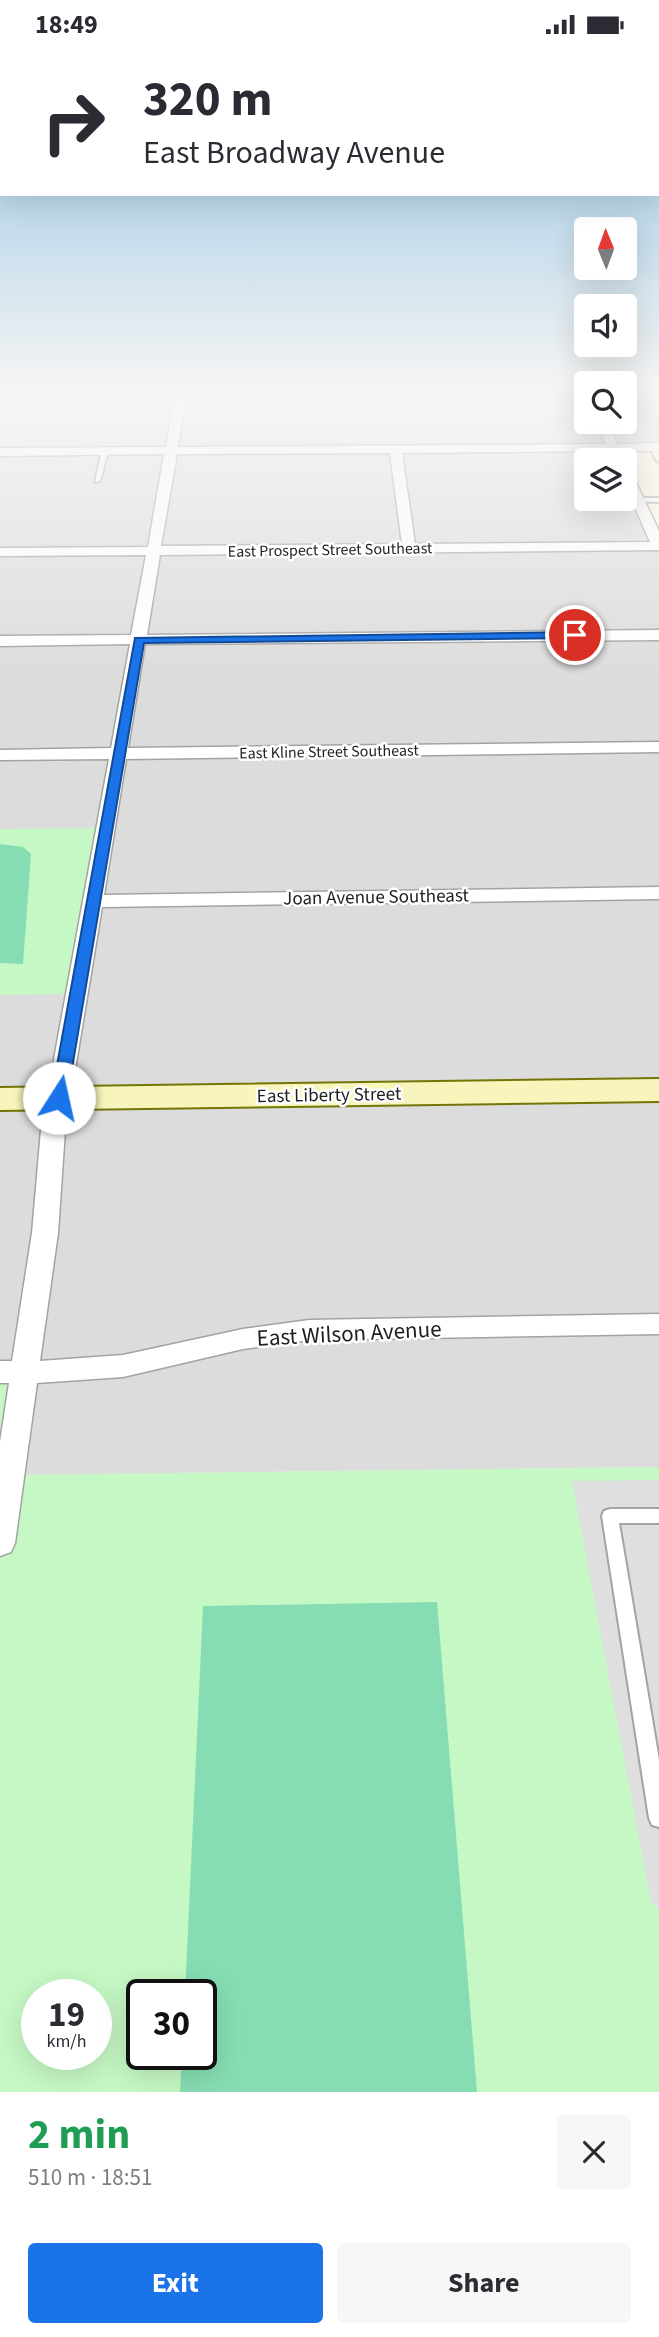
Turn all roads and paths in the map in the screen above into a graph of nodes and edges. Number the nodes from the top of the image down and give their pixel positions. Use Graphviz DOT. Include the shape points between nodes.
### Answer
graph roads {
  1 [pos="164,489"];
  2 [pos="401,489"];
  3 [pos="638,500"];
  4 [pos="659,500"];
  5 [pos="659,546"];
  6 [pos="409,548"];
  7 [pos="154,551"];
  8 [pos="0,552"];
  9 [pos="659,635"];
  10 [pos="139,640"];
  11 [pos="0,641"];
  12 [pos="659,747"];
  13 [pos="119,753"];
  14 [pos="0,755"];
  15 [pos="659,893"];
  16 [pos="94,901"];
  17 [pos="659,1090"];
  18 [pos="59,1098"];
  19 [pos="0,1099"];
  20 [pos="659,1324"];
  21 [pos="13,1372"];
  22 [pos="659,1515"];
  23 [pos="0,1543"];
  24 [pos="659,1818"];
  1 -- 7 [label="street"];
  2 -- 6 [label="street"];
  3 -- 4 [label="lane"];
  3 -- 5 [label="street"];
  5 -- 6 [label="street, East Prospect Street Southeast"];
  6 -- 7 [label="street, East Prospect Street Southeast"];
  7 -- 8 [label="street, East Prospect Street Southeast"];
  7 -- 10 [label="street"];
  9 -- 10 [label="street"];
  10 -- 11 [label="street"];
  10 -- 13 [label="street"];
  12 -- 13 [label="street, East Kline Street Southeast"];
  13 -- 14 [label="street, East Kline Street Southeast"];
  13 -- 16 [label="street"];
  15 -- 16 [label="street, Joan Avenue Southeast"];
  16 -- 18 [label="street"];
  17 -- 18 [label="street, East Liberty Street"];
  18 -- 19 [label="street, East Liberty Street"];
  18 -- 21 [label="street" via="45,1233"];
  20 -- 21 [label="street, East Wilson Avenue" via="309,1331 243,1339 123,1366"];
  21 -- 23 [label="street"];
  22 -- 24 [label="lane" via="610,1516"];
}
